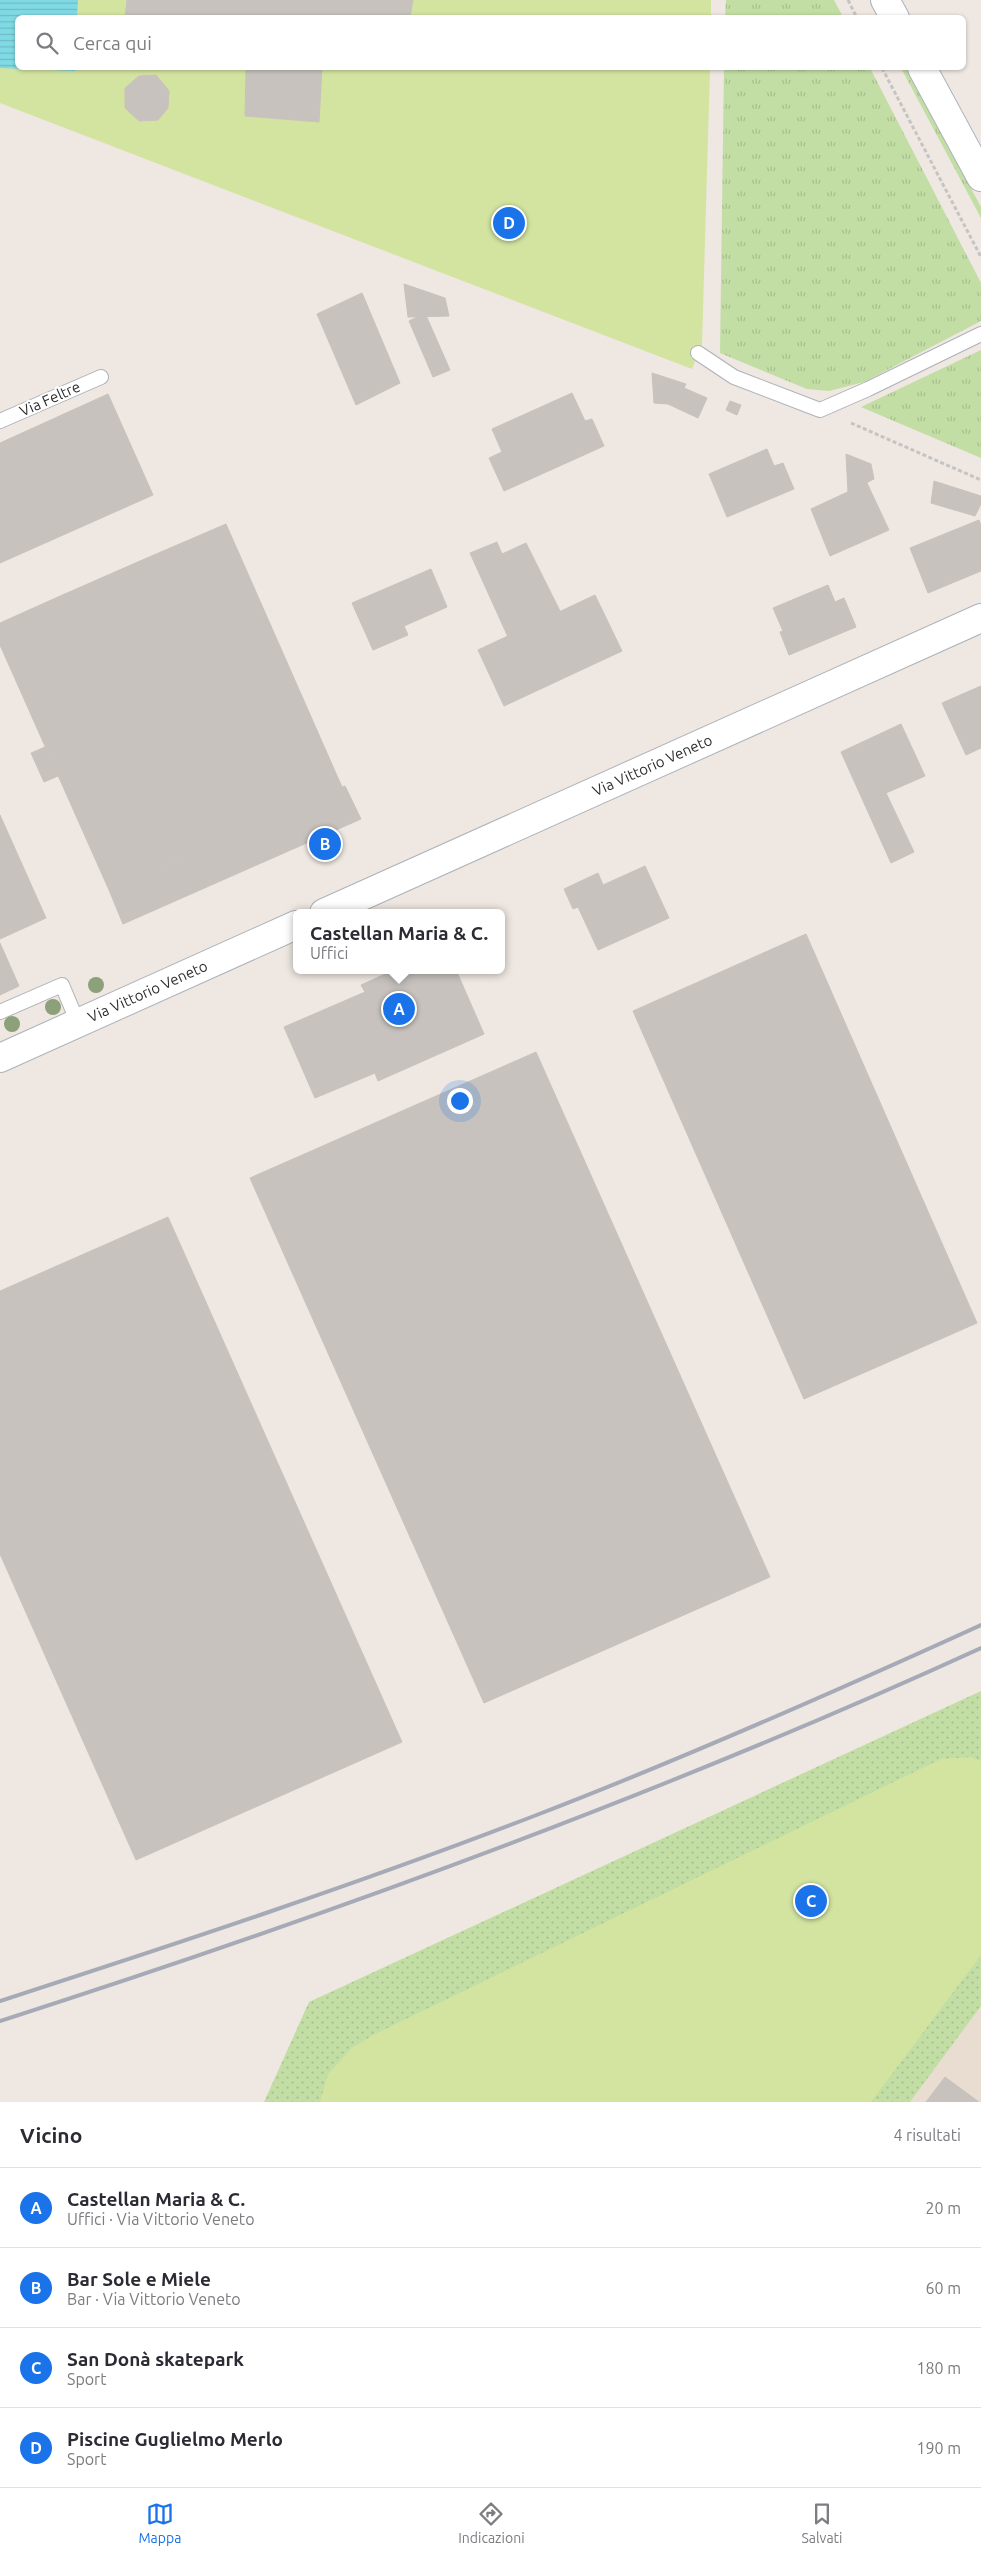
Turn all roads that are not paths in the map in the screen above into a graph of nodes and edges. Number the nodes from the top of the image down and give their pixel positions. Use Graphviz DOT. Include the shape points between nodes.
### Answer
graph roads {
  1 [pos="885,0"];
  2 [pos="893,15"];
  3 [pos="923,70"];
  4 [pos="981,177"];
  5 [pos="981,334"];
  6 [pos="698,353"];
  7 [pos="101,377"];
  8 [pos="0,421"];
  9 [pos="981,618"];
  10 [pos="333,909"];
  11 [pos="293,926"];
  12 [pos="0,1012"];
  13 [pos="78,1023"];
  14 [pos="0,1058"];
  1 -- 2 [label="street"];
  3 -- 4 [label="street"];
  5 -- 6 [label="lane" via="820,410 734,377"];
  7 -- 8 [label="lane, Via Feltre"];
  9 -- 10 [label="street, Via Vittorio Veneto"];
  11 -- 13 [label="street, Via Vittorio Veneto"];
  12 -- 13 [label="lane" via="62,985"];
  13 -- 14 [label="street, Via Vittorio Veneto"];
}
